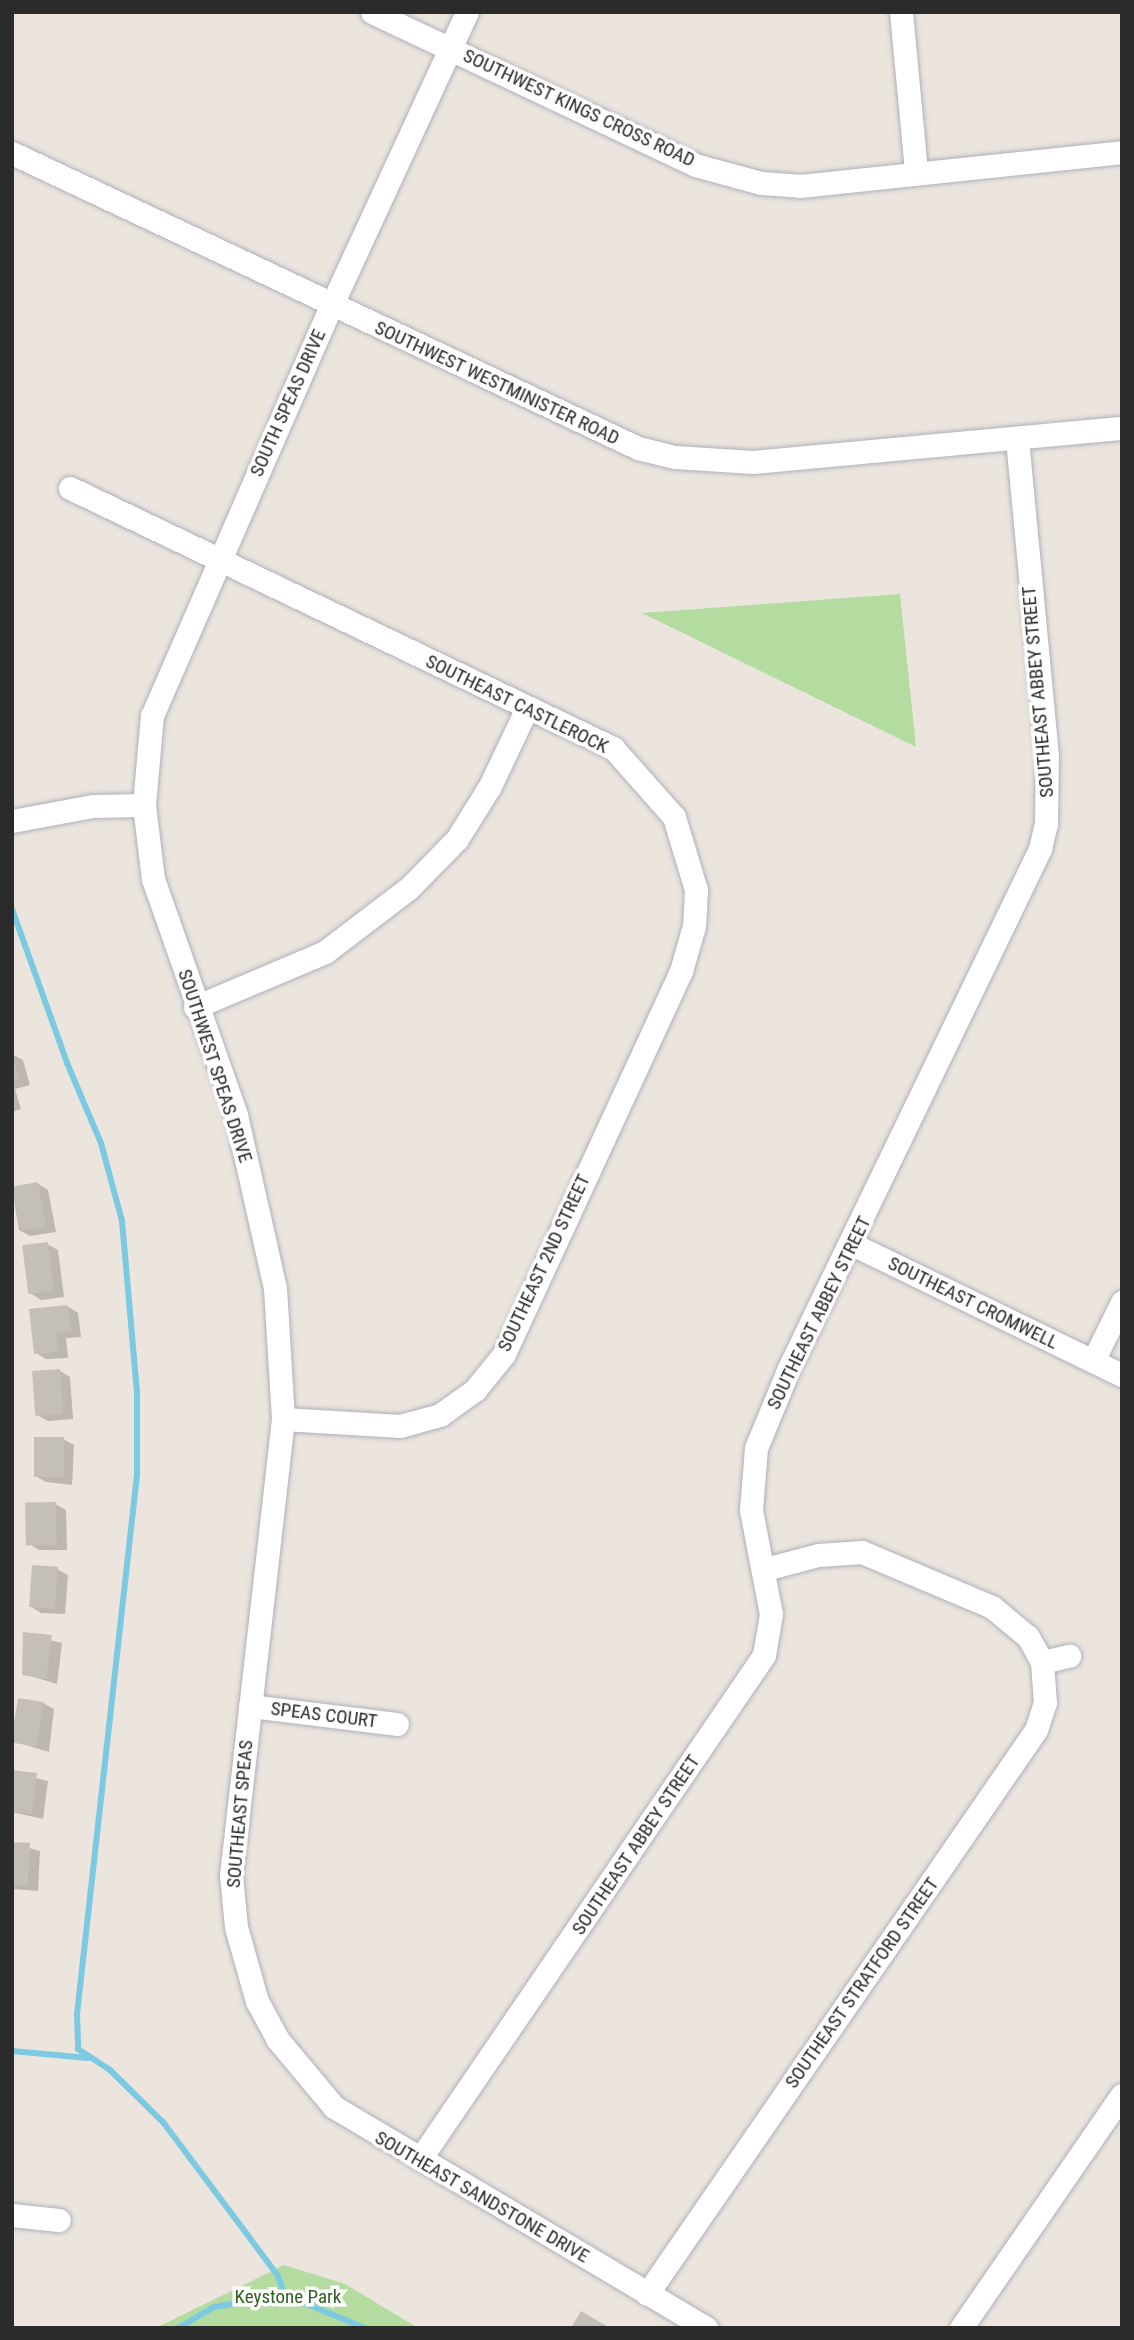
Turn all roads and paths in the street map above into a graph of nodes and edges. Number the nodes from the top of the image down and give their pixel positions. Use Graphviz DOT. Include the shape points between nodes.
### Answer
graph roads {
  1 [pos="372,12"];
  2 [pos="467,12"];
  3 [pos="901,12"];
  4 [pos="451,47"];
  5 [pos="15,151"];
  6 [pos="1122,152"];
  7 [pos="916,172"];
  8 [pos="331,306"];
  9 [pos="1122,428"];
  10 [pos="1017,438"];
  11 [pos="70,488"];
  12 [pos="218,562"];
  13 [pos="527,708"];
  14 [pos="144,805"];
  15 [pos="12,821"];
  16 [pos="688,947"];
  17 [pos="195,1007"];
  18 [pos="852,1244"];
  19 [pos="1122,1302"];
  20 [pos="1093,1361"];
  21 [pos="1122,1375"];
  22 [pos="283,1419"];
  23 [pos="765,1569"];
  24 [pos="1069,1656"];
  25 [pos="1042,1662"];
  26 [pos="250,1706"];
  27 [pos="397,1724"];
  28 [pos="278,2040"];
  29 [pos="1122,2095"];
  30 [pos="420,2159"];
  31 [pos="12,2215"];
  32 [pos="60,2220"];
  33 [pos="648,2294"];
  34 [pos="706,2328"];
  35 [pos="961,2328"];
  1 -- 4 [label="street, SOUTHWEST KINGS CROSS ROAD"];
  2 -- 4 [label="street, SOUTH SPEAS DRIVE"];
  3 -- 7 [label="street"];
  4 -- 7 [label="street, SOUTHWEST KINGS CROSS ROAD" via="695,164 761,183 800,186"];
  4 -- 8 [label="street, SOUTH SPEAS DRIVE"];
  5 -- 8 [label="street, SOUTHWEST WESTMINISTER ROAD"];
  6 -- 7 [label="street, SOUTHWEST KINGS CROSS ROAD"];
  8 -- 10 [label="street, SOUTHWEST WESTMINISTER ROAD" via="638,448 675,457 752,462"];
  8 -- 12 [label="street, SOUTH SPEAS DRIVE"];
  9 -- 10 [label="street, SOUTHWEST WESTMINISTER ROAD"];
  10 -- 18 [label="street, SOUTHEAST ABBEY STREET" via="1047,755 1046,824 1040,849"];
  11 -- 12 [label="street, SOUTHEAST CASTLEROCK"];
  12 -- 13 [label="street, SOUTHEAST CASTLEROCK"];
  12 -- 14 [label="street, SOUTH SPEAS DRIVE" via="152,715"];
  13 -- 16 [label="street, SOUTHEAST CASTLEROCK" via="613,748 674,817 696,890"];
  13 -- 17 [label="street" via="490,786 457,839 409,888 325,953"];
  14 -- 15 [label="street" via="93,806"];
  14 -- 17 [label="street, SOUTHWEST SPEAS DRIVE" via="153,879"];
  16 -- 22 [label="street, SOUTHEAST 2ND STREET" via="681,971 503,1354 475,1390 440,1415 400,1426"];
  17 -- 22 [label="street, SOUTHWEST SPEAS DRIVE" via="236,1115 257,1198 275,1289"];
  18 -- 20 [label="street, SOUTHEAST CROMWELL"];
  18 -- 23 [label="street, SOUTHEAST ABBEY STREET" via="789,1368 756,1448 751,1510"];
  19 -- 20 [label="street"];
  20 -- 21 [label="street, SOUTHEAST CROMWELL"];
  22 -- 26 [label="street, SOUTHWEST SPEAS DRIVE"];
  23 -- 25 [label="street" via="818,1555 862,1552 899,1564 992,1607 1028,1637"];
  23 -- 30 [label="street, SOUTHEAST ABBEY STREET" via="771,1614 764,1654 750,1679"];
  24 -- 25 [label="street"];
  25 -- 33 [label="street, SOUTHEAST STRATFORD STREET" via="1045,1703 1036,1730"];
  26 -- 27 [label="street, SPEAS COURT"];
  26 -- 28 [label="street, SOUTHEAST SPEAS" via="233,1888 244,1966"];
  28 -- 30 [label="street, SOUTHEAST SANDSTONE DRIVE" via="334,2106"];
  29 -- 35 [label="street"];
  30 -- 33 [label="street, SOUTHEAST SANDSTONE DRIVE"];
  31 -- 32 [label="street"];
  33 -- 34 [label="street, SOUTHEAST SANDSTONE DRIVE"];
}
